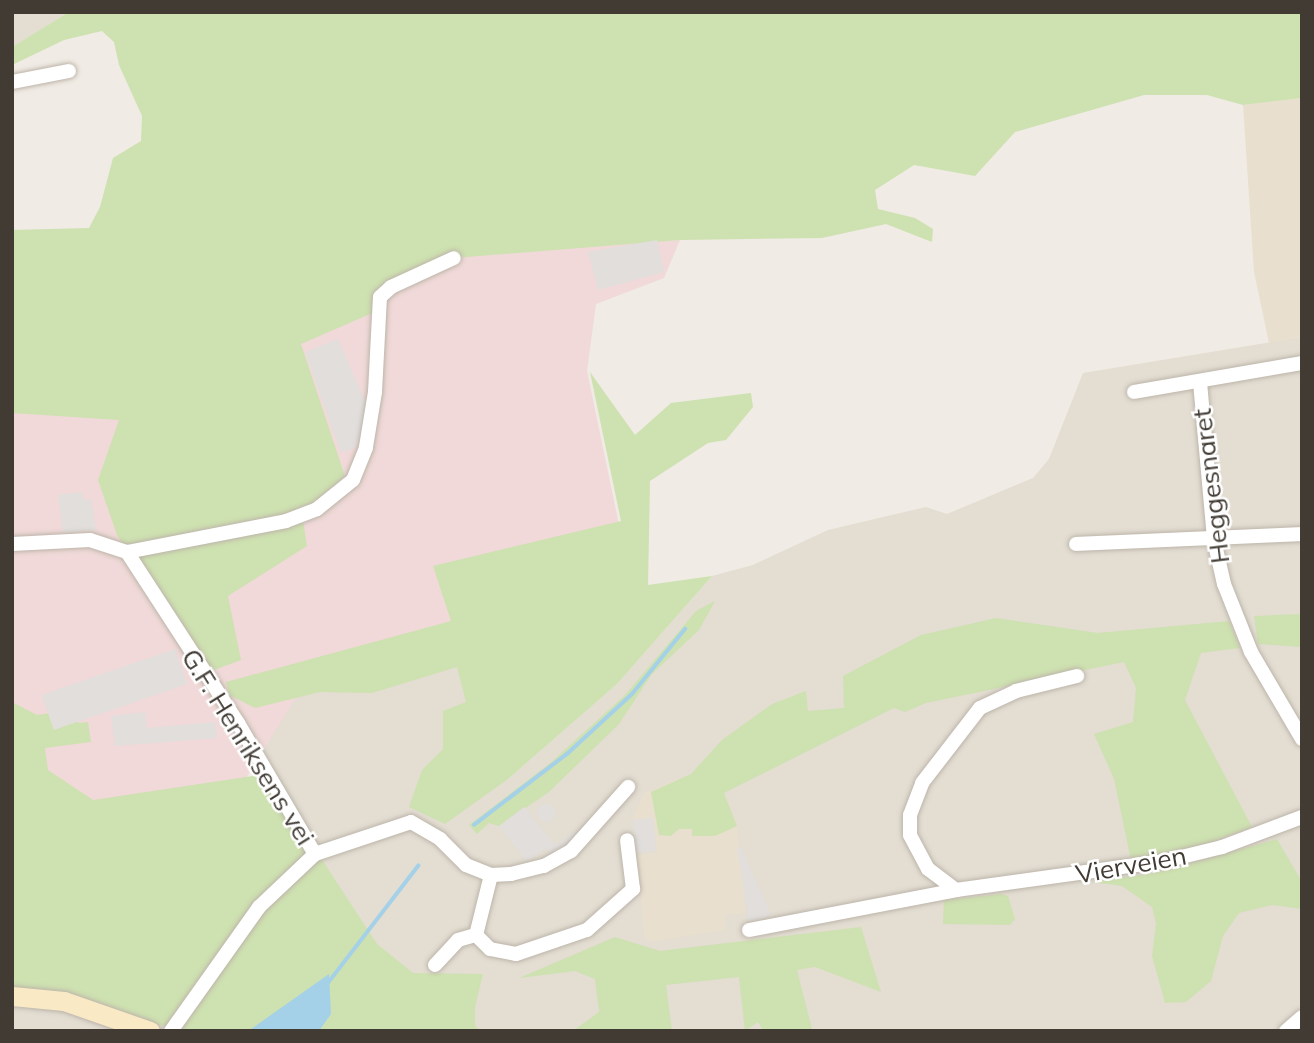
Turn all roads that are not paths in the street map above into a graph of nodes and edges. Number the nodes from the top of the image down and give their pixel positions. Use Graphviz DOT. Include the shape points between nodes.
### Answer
graph roads {
  1 [pos="69,71"];
  2 [pos="12,82"];
  3 [pos="454,258"];
  4 [pos="1302,363"];
  5 [pos="1200,382"];
  6 [pos="1134,391"];
  7 [pos="1302,534"];
  8 [pos="1214,540"];
  9 [pos="12,544"];
  10 [pos="1076,544"];
  11 [pos="127,552"];
  12 [pos="1077,676"];
  13 [pos="1302,739"];
  14 [pos="628,787"];
  15 [pos="1302,817"];
  16 [pos="627,840"];
  17 [pos="315,854"];
  18 [pos="491,875"];
  19 [pos="956,890"];
  20 [pos="749,930"];
  21 [pos="476,935"];
  22 [pos="435,965"];
  23 [pos="12,996"];
  24 [pos="1302,1017"];
  25 [pos="115,1024"];
  26 [pos="150,1031"];
  27 [pos="172,1031"];
  28 [pos="1286,1031"];
  1 -- 2 [label="street"];
  3 -- 11 [label="street" via="391,287 380,298 375,392 366,447 353,480 336,497 286,521"];
  4 -- 5 [label="street"];
  5 -- 6 [label="street"];
  5 -- 8 [label="street, Heggesnaret"];
  7 -- 8 [label="street"];
  8 -- 10 [label="street"];
  8 -- 13 [label="street, Heggesnaret" via="1224,584 1251,652"];
  9 -- 11 [label="street" via="90,540"];
  11 -- 17 [label="street, G.F. Henriksens vei" via="238,723"];
  12 -- 19 [label="street" via="1016,691 980,708 914,797 910,835 929,869"];
  14 -- 18 [label="street" via="584,839 558,860"];
  15 -- 19 [label="street, Vierveien" via="1222,847 1165,861"];
  16 -- 21 [label="street" via="633,889 587,930 516,954 490,949"];
  17 -- 18 [label="street" via="411,822 440,839 466,865"];
  17 -- 27 [label="street, G.F. Henriksens vei" via="259,907"];
  18 -- 21 [label="street"];
  19 -- 20 [label="street, Vierveien"];
  21 -- 22 [label="street" via="458,940"];
  23 -- 25 [label="street" via="64,1001"];
  24 -- 28 [label="street"];
  25 -- 26 [label="street"];
}
